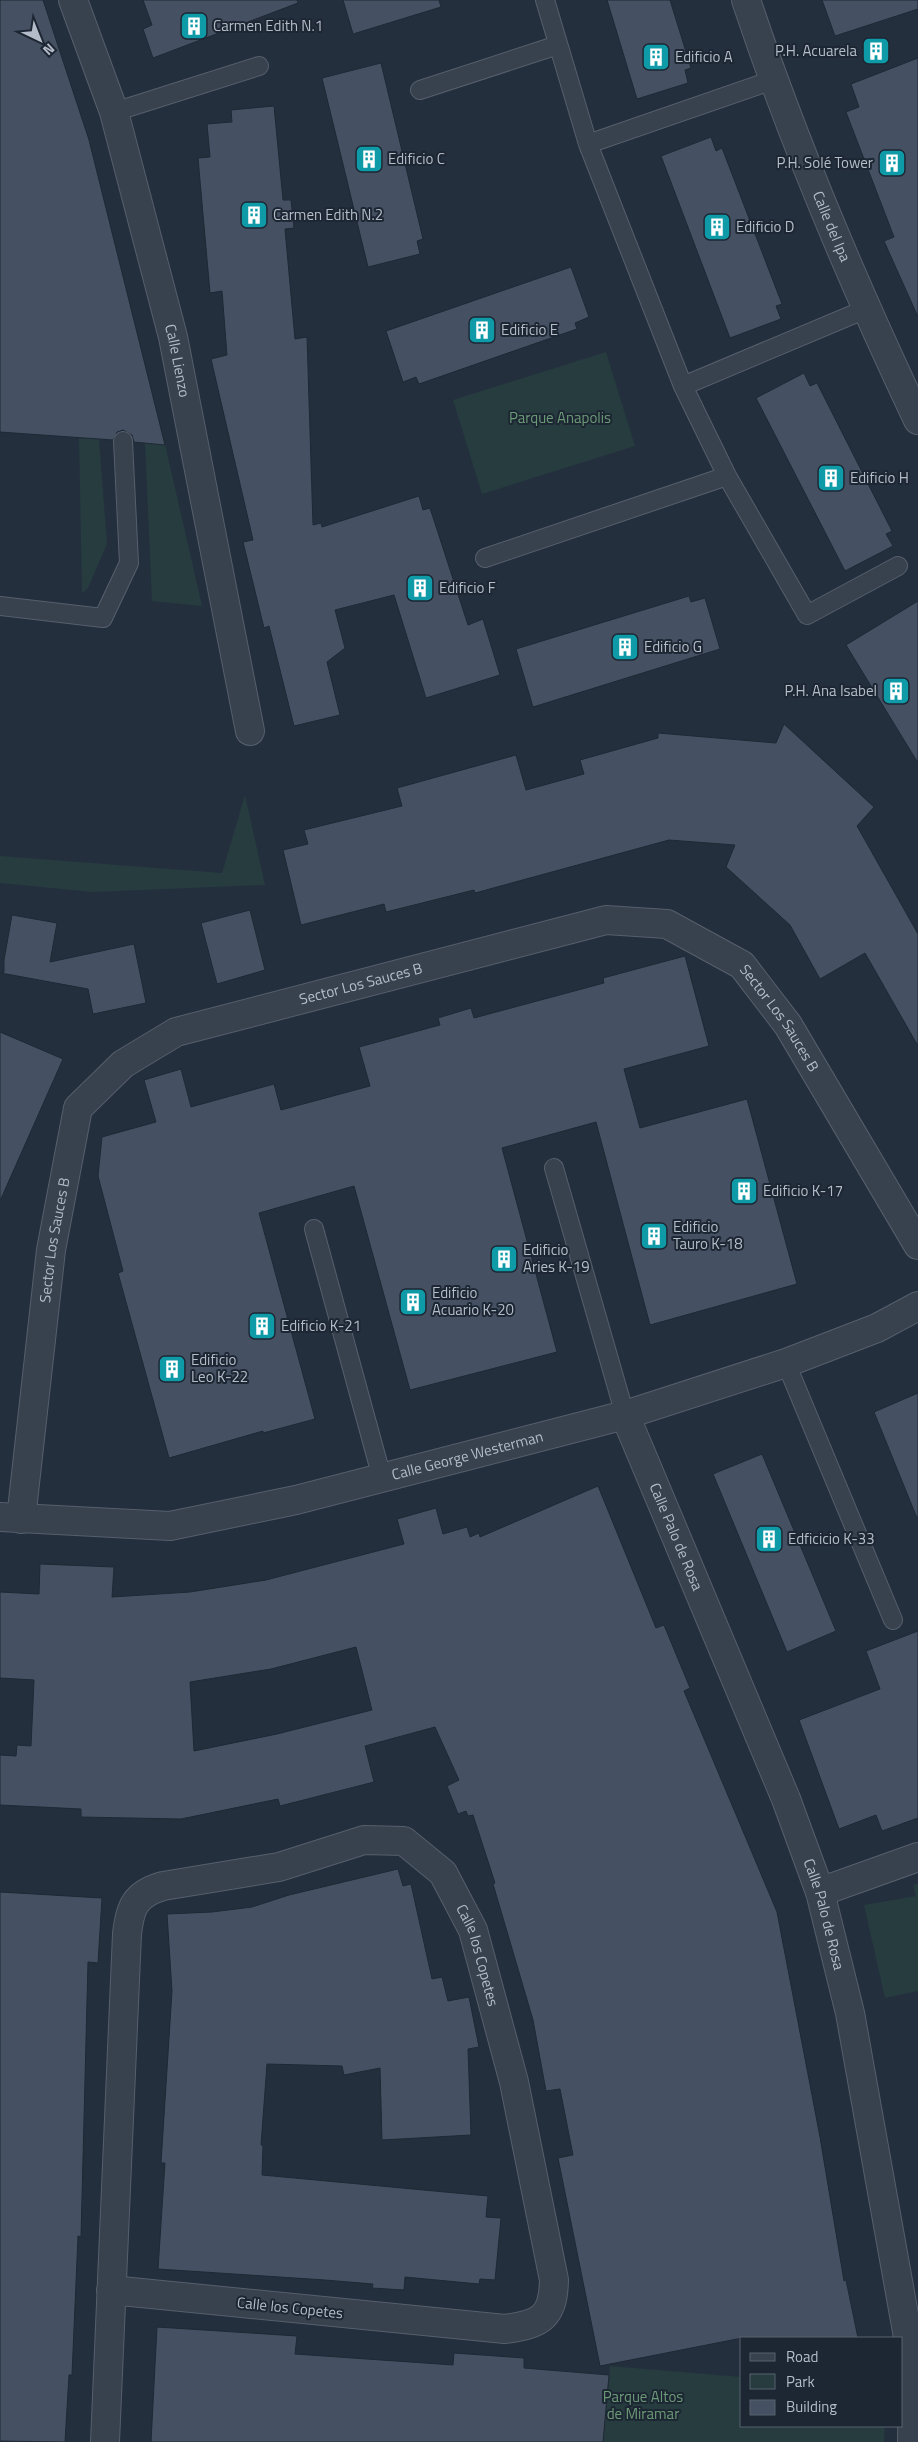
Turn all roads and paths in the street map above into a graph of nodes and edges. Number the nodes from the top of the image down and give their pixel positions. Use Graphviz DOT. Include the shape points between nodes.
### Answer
graph roads {
  1 [pos="73,0"];
  2 [pos="545,0"];
  3 [pos="746,0"];
  4 [pos="558,45"];
  5 [pos="259,66"];
  6 [pos="773,80"];
  7 [pos="420,90"];
  8 [pos="114,112"];
  9 [pos="588,144"];
  10 [pos="866,309"];
  11 [pos="683,386"];
  12 [pos="918,420"];
  13 [pos="123,441"];
  14 [pos="727,476"];
  15 [pos="485,558"];
  16 [pos="898,566"];
  17 [pos="0,606"];
  18 [pos="250,731"];
  19 [pos="554,1168"];
  20 [pos="314,1229"];
  21 [pos="918,1245"];
  22 [pos="918,1306"];
  23 [pos="786,1363"];
  24 [pos="624,1415"];
  25 [pos="382,1478"];
  26 [pos="11,1518"];
  27 [pos="893,1620"];
  28 [pos="918,1857"];
  29 [pos="820,1892"];
  30 [pos="111,2290"];
  31 [pos="105,2442"];
  32 [pos="912,2442"];
  1 -- 8 [label="street, Calle Lienzo"];
  2 -- 4 [label="lane"];
  3 -- 6 [label="street, Calle del Ipa"];
  4 -- 7 [label="lane"];
  4 -- 9 [label="lane"];
  5 -- 8 [label="lane"];
  6 -- 9 [label="lane"];
  6 -- 10 [label="street, Calle del Ipa"];
  8 -- 18 [label="street, Calle Lienzo" via="173,337"];
  9 -- 11 [label="lane"];
  10 -- 11 [label="lane"];
  10 -- 12 [label="street, Calle del Ipa"];
  11 -- 14 [label="lane"];
  13 -- 17 [label="lane" via="130,563 103,618"];
  14 -- 15 [label="lane"];
  14 -- 16 [label="lane" via="807,615"];
  19 -- 24 [label="lane"];
  20 -- 25 [label="lane"];
  21 -- 26 [label="street, Sector Los Sauces B" via="788,1025 742,965 667,924 606,920 176,1032 123,1064 78,1108 51,1250"];
  22 -- 23 [label="street, Calle George Westerman" via="877,1328"];
  23 -- 24 [label="street, Calle George Westerman"];
  23 -- 27 [label="lane"];
  24 -- 25 [label="street, Calle George Westerman"];
  24 -- 29 [label="street, Calle Palo de Rosa" via="786,1799"];
  25 -- 26 [label="street, Calle George Westerman" via="170,1526"];
  28 -- 29 [label="street"];
  29 -- 32 [label="street, Calle Palo de Rosa" via="850,2013 913,2365"];
  30 -- 30 [label="street, Calle los Copetes" via="127,1934 129,1913 138,1899 149,1890 163,1886 279,1868 364,1840 404,1841 443,1873 472,1930 514,2082 554,2280 554,2298 547,2312 532,2325 505,2329"];
  30 -- 31 [label="street, Calle los Copetes"];
}
